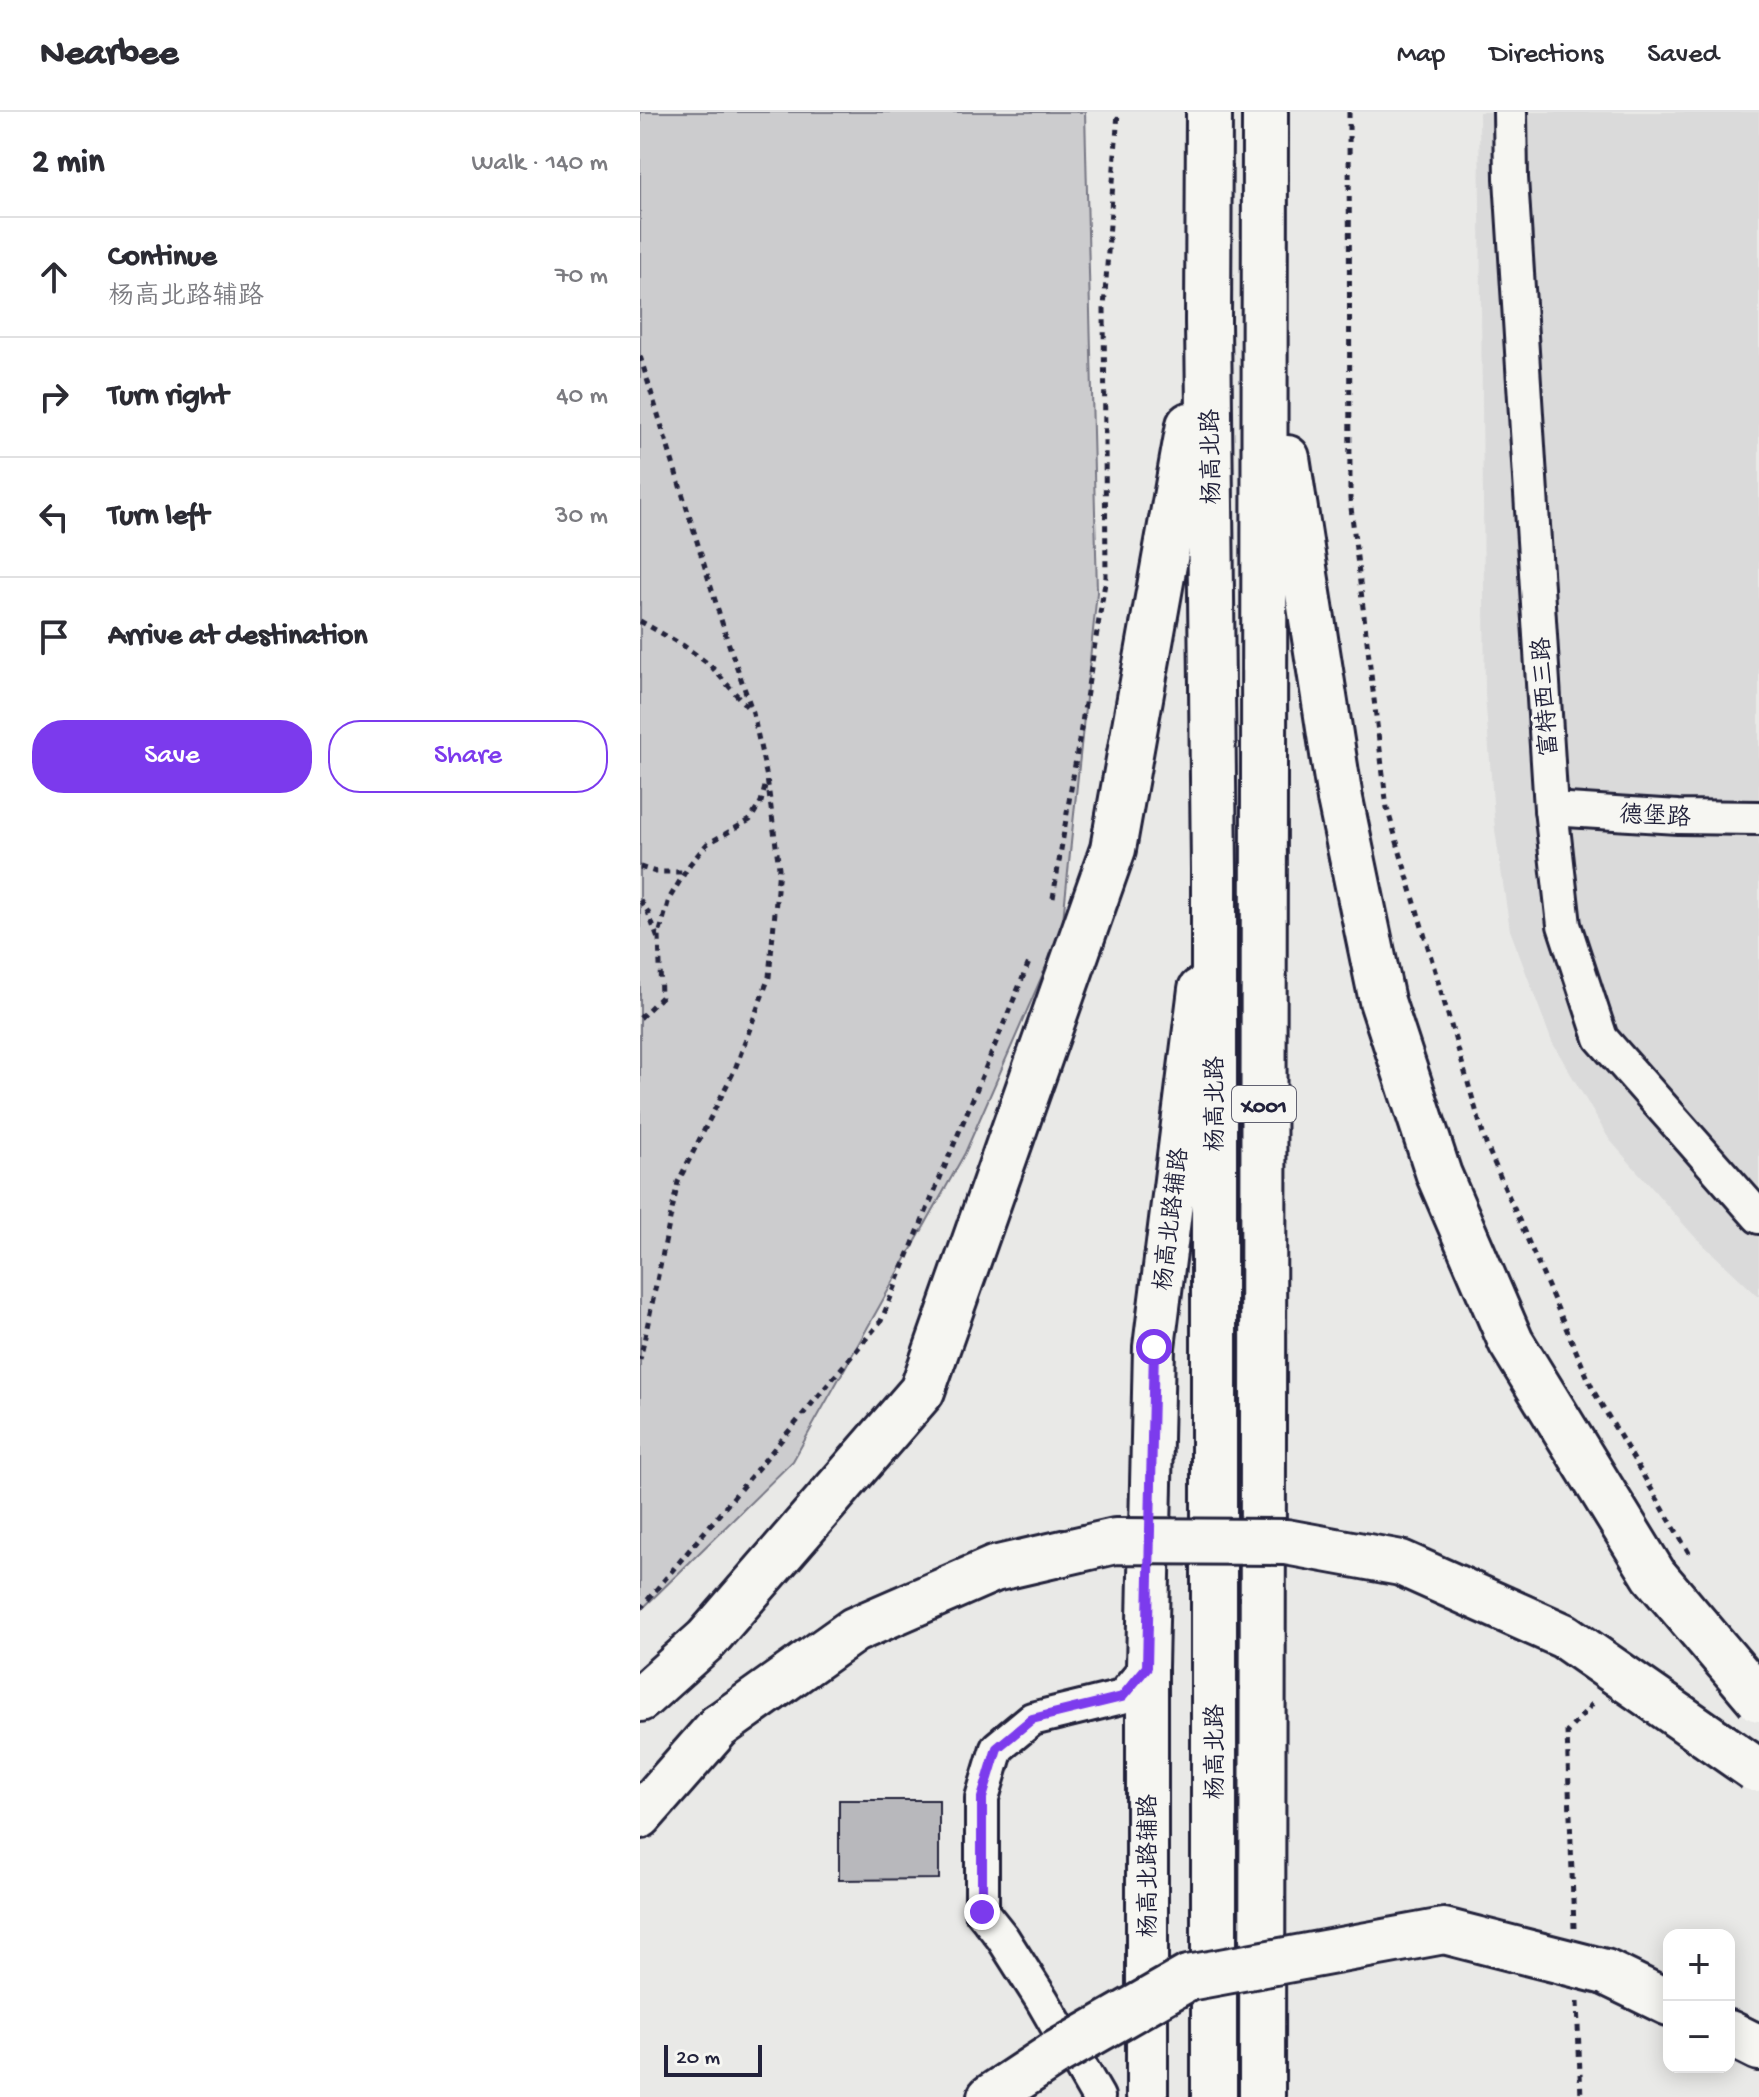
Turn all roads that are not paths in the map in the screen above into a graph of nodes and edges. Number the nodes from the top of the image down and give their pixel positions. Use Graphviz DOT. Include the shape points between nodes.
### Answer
graph roads {
  1 [pos="1209,112"];
  2 [pos="1265,112"];
  3 [pos="1510,112"];
  4 [pos="1266,320"];
  5 [pos="1208,321"];
  6 [pos="1551,809"];
  7 [pos="1759,818"];
  8 [pos="1214,870"];
  9 [pos="1759,1217"];
  10 [pos="1147,1667"];
  11 [pos="640,1699"];
  12 [pos="1759,1699"];
  13 [pos="1757,1770"];
  14 [pos="640,1816"];
  15 [pos="1663,2002"];
  16 [pos="1735,2036"];
  17 [pos="1759,2048"];
  18 [pos="990,2097"];
  19 [pos="1098,2097"];
  20 [pos="1147,2097"];
  21 [pos="1214,2097"];
  22 [pos="1262,2097"];
  1 -- 5 [label="highway, 杨高北路 / X001"];
  2 -- 4 [label="highway, 杨高北路 / X001"];
  3 -- 6 [label="street, 富特西三路"];
  4 -- 12 [label="highway, bridge" via="1340,799 1382,1001 1439,1175 1511,1342 1654,1575"];
  4 -- 22 [label="highway, 杨高北路 / X001"];
  5 -- 8 [label="highway, 杨高北路 / X001"];
  5 -- 11 [label="highway" via="1113,849 922,1391 707,1639"];
  6 -- 7 [label="street, 德堡路"];
  6 -- 9 [label="street, 富特西三路" via="1564,925 1601,1038"];
  8 -- 10 [label="main road, 杨高北路辅路 / X001" via="1154,1347"];
  8 -- 21 [label="highway, 杨高北路 / X001"];
  10 -- 19 [label="street" via="1122,1697 1032,1719 997,1748 982,1798 982,1912 1042,2000"];
  10 -- 20 [label="main road, 杨高北路辅路 / X001"];
  13 -- 14 [label="highway, bridge" via="1564,1636 1401,1563 1286,1542 1115,1541 994,1569 854,1630 719,1726"];
  15 -- 18 [label="highway, bridge" via="1591,1987 1444,1931 1188,1978"];
  16 -- 17 [label="highway"];
}
